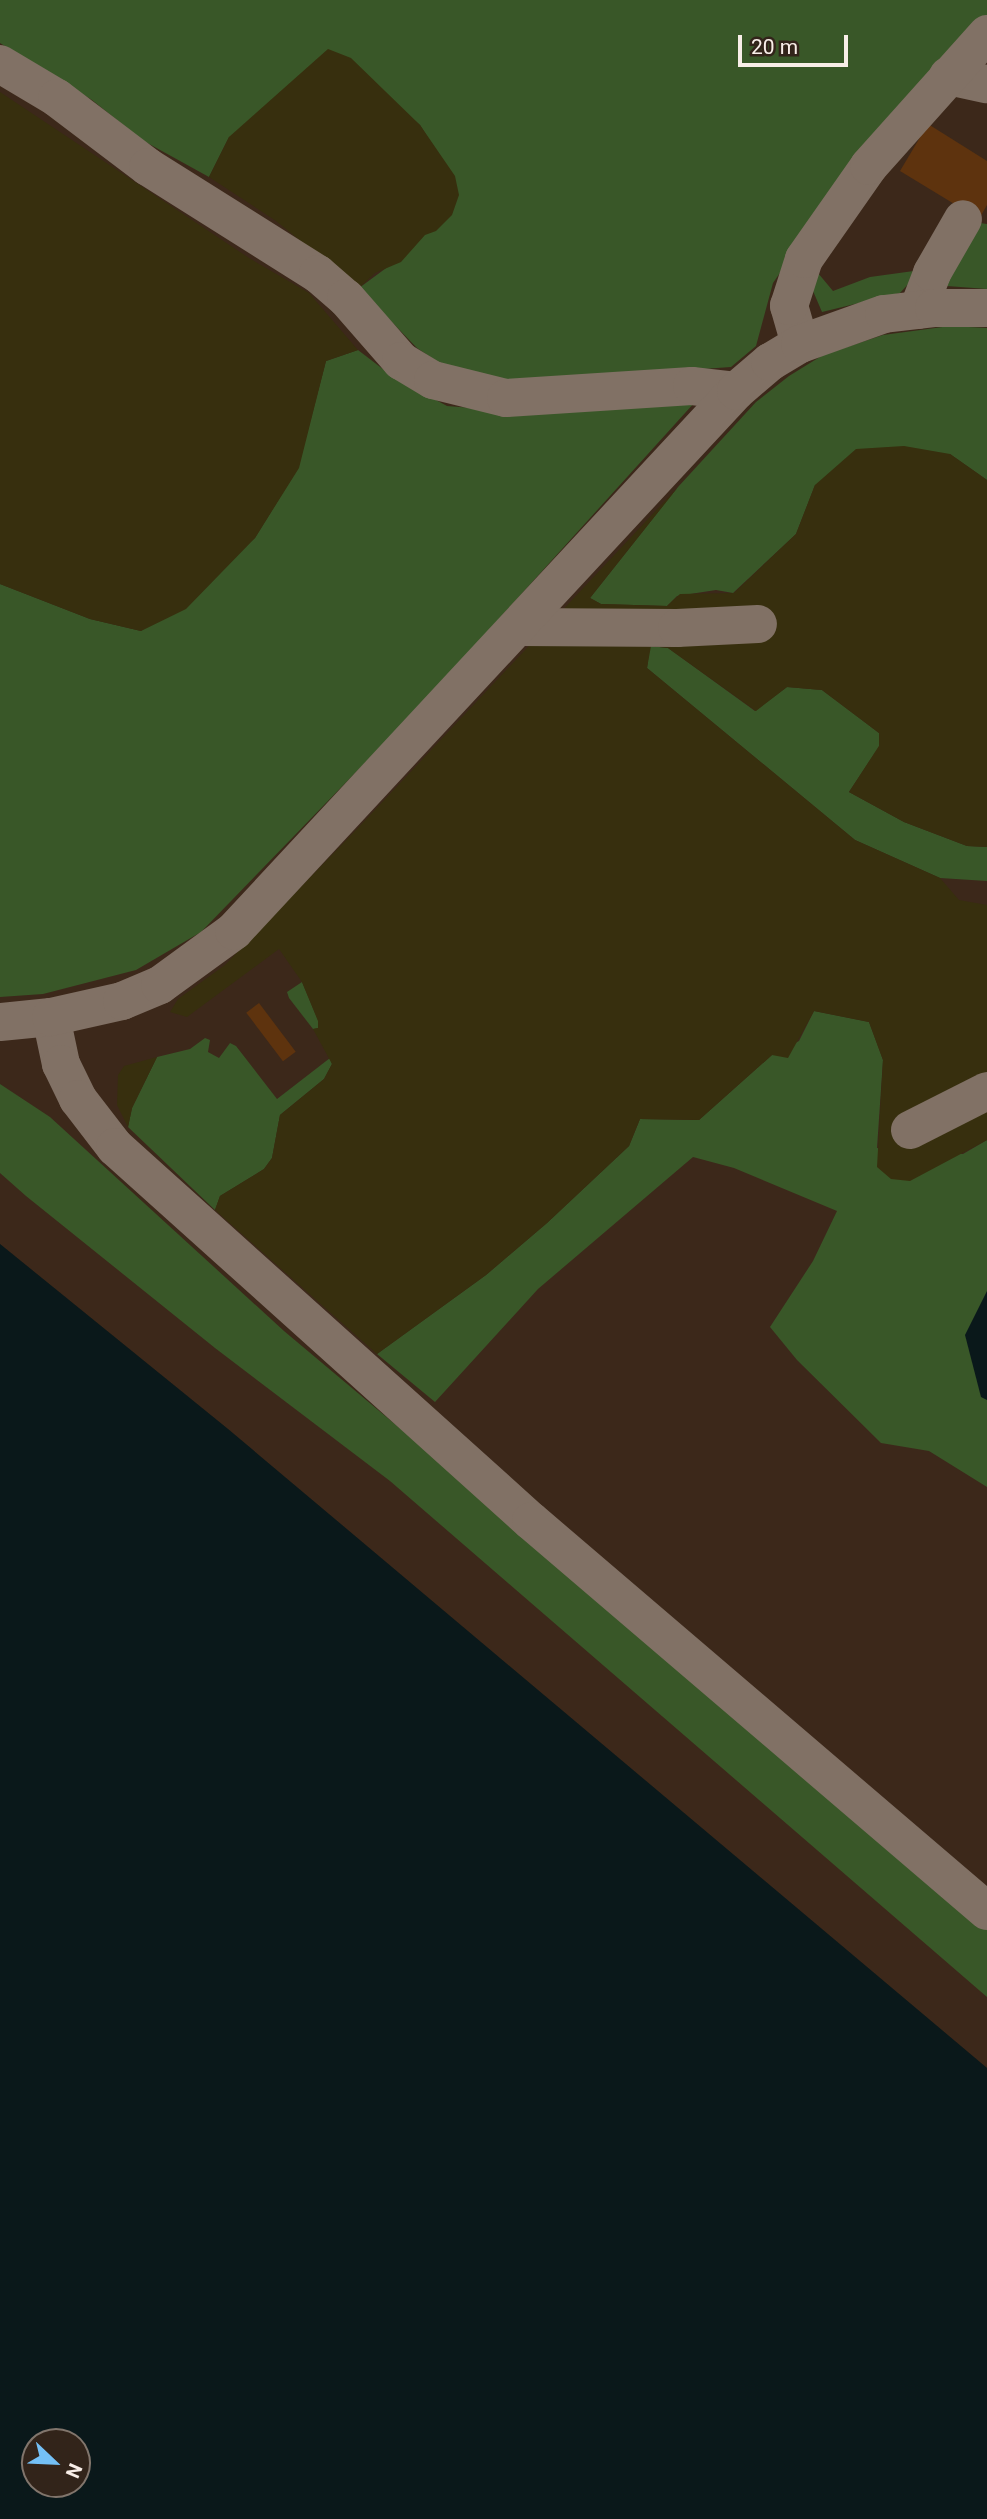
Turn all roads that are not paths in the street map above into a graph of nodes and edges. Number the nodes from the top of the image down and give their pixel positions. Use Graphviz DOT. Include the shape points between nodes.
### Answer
graph roads {
  1 [pos="987,34"];
  2 [pos="0,64"];
  3 [pos="948,76"];
  4 [pos="987,84"];
  5 [pos="963,219"];
  6 [pos="987,308"];
  7 [pos="918,310"];
  8 [pos="800,344"];
  9 [pos="736,391"];
  10 [pos="758,624"];
  11 [pos="521,627"];
  12 [pos="51,1017"];
  13 [pos="0,1022"];
  14 [pos="987,1091"];
  15 [pos="910,1130"];
  16 [pos="987,1911"];
  1 -- 3 [label="lane"];
  2 -- 9 [label="lane" via="57,98 148,167 318,274 346,298 401,361 433,380 506,398 692,386"];
  3 -- 4 [label="lane"];
  3 -- 8 [label="lane" via="869,166 804,259 789,306"];
  5 -- 7 [label="lane" via="932,273"];
  6 -- 7 [label="lane"];
  7 -- 8 [label="lane" via="884,314"];
  8 -- 9 [label="lane"];
  9 -- 11 [label="lane"];
  10 -- 11 [label="lane"];
  11 -- 12 [label="lane" via="234,931 160,985 122,1001"];
  12 -- 13 [label="lane"];
  12 -- 16 [label="lane" via="61,1064 78,1099 115,1147 531,1521"];
  14 -- 15 [label="lane"];
}
